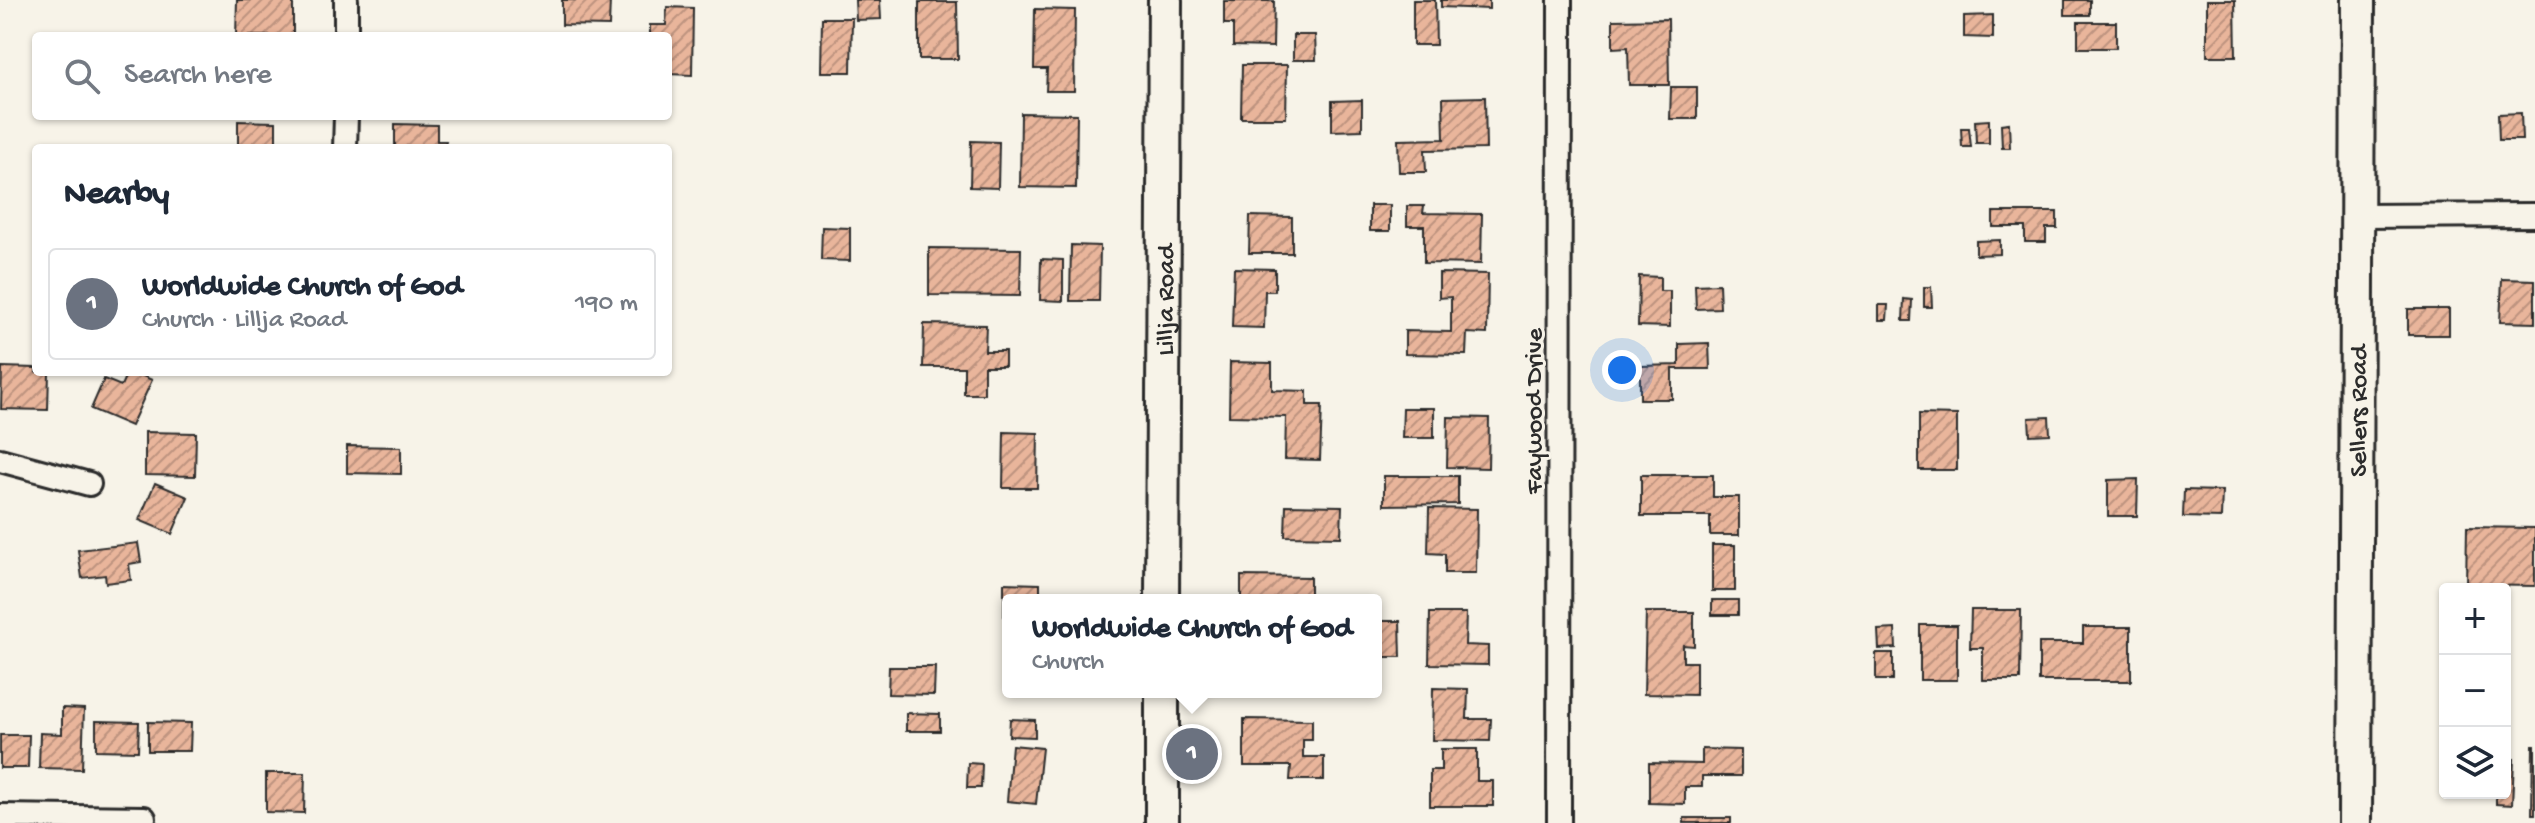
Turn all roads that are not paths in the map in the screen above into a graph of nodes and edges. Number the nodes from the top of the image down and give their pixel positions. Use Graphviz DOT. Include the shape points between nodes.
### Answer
graph roads {
  1 [pos="346,0"];
  2 [pos="1165,0"];
  3 [pos="1560,0"];
  4 [pos="2358,0"];
  5 [pos="346,32"];
  6 [pos="346,120"];
  7 [pos="345,144"];
  8 [pos="2535,215"];
  9 [pos="2357,216"];
  10 [pos="0,460"];
  11 [pos="89,484"];
  12 [pos="1162,594"];
  13 [pos="1162,698"];
  14 [pos="0,816"];
  15 [pos="144,818"];
  16 [pos="1162,823"];
  17 [pos="1559,823"];
  18 [pos="2355,823"];
  1 -- 5 [label="street"];
  2 -- 12 [label="street, Lillja Road"];
  3 -- 17 [label="street, Faywood Drive"];
  4 -- 9 [label="street, Sellers Road"];
  6 -- 7 [label="street"];
  8 -- 9 [label="street"];
  9 -- 18 [label="street, Sellers Road"];
  10 -- 11 [label="street"];
  13 -- 16 [label="street"];
  14 -- 15 [label="street"];
}
